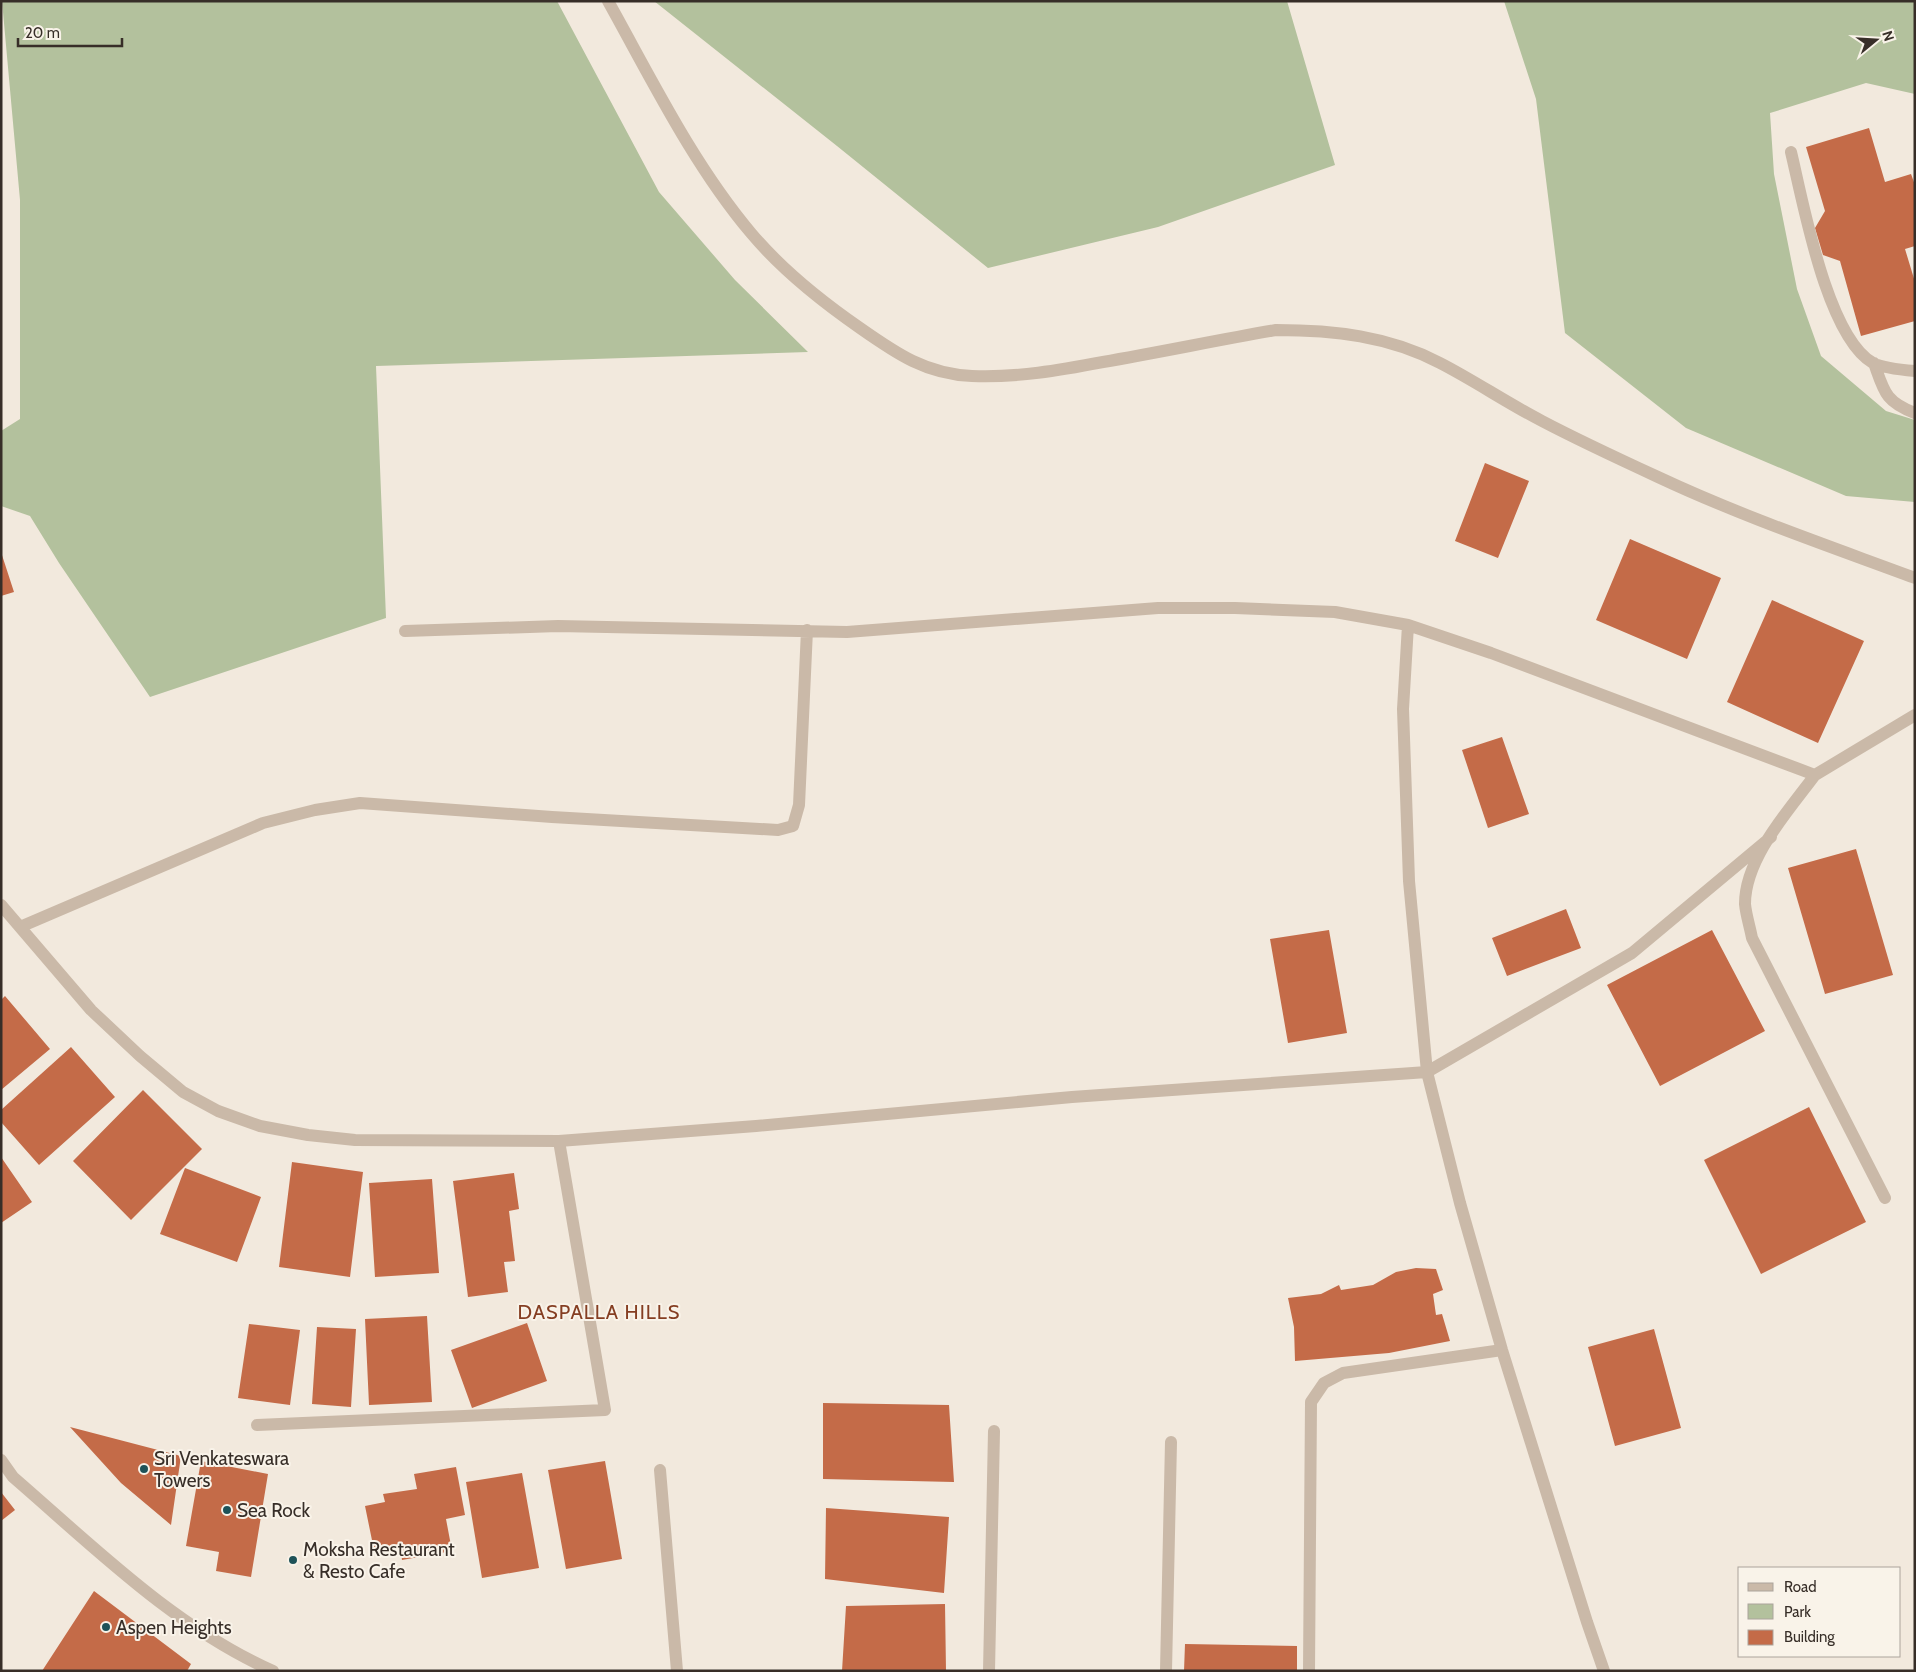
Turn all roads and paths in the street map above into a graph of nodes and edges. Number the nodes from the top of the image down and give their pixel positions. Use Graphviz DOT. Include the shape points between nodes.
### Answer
graph roads {
  1 [pos="608,1"];
  2 [pos="1791,152"];
  3 [pos="1874,363"];
  4 [pos="1915,371"];
  5 [pos="1915,413"];
  6 [pos="1915,578"];
  7 [pos="1408,625"];
  8 [pos="807,630"];
  9 [pos="404,631"];
  10 [pos="1915,715"];
  11 [pos="1815,775"];
  12 [pos="1771,836"];
  13 [pos="1,905"];
  14 [pos="20,927"];
  15 [pos="1427,1072"];
  16 [pos="559,1140"];
  17 [pos="1885,1198"];
  18 [pos="1502,1350"];
  19 [pos="258,1425"];
  20 [pos="994,1431"];
  21 [pos="1171,1442"];
  22 [pos="1,1460"];
  23 [pos="660,1470"];
  24 [pos="273,1671"];
  25 [pos="677,1671"];
  26 [pos="989,1671"];
  27 [pos="1166,1671"];
  28 [pos="1308,1671"];
  29 [pos="1604,1671"];
  1 -- 6 [label="street" via="669,112 720,194 752,234 830,308 912,362 942,372 972,376 1012,375 1074,368 1276,330 1358,335 1398,345 1440,362 1541,421 1668,482"];
  2 -- 3 [label="street" via="1816,258 1842,328 1853,345"];
  3 -- 4 [label="street"];
  3 -- 5 [label="street" via="1883,390 1897,406"];
  7 -- 8 [label="street" via="1335,612 1158,608 847,632"];
  7 -- 11 [label="street"];
  7 -- 15 [label="street" via="1403,709 1408,881"];
  8 -- 9 [label="street" via="558,626"];
  8 -- 14 [label="street" via="799,805 793,826 778,830 360,803 263,823"];
  10 -- 11 [label="street"];
  11 -- 12 [label="street"];
  12 -- 15 [label="street" via="1632,953"];
  12 -- 17 [label="street" via="1751,868 1745,904 1752,938"];
  13 -- 14 [label="street"];
  14 -- 16 [label="street" via="91,1010 140,1056 183,1092 218,1111 260,1126 355,1140"];
  15 -- 16 [label="street" via="1072,1097 756,1126"];
  15 -- 18 [label="street"];
  16 -- 19 [label="street" via="604,1410"];
  18 -- 28 [label="street" via="1343,1373 1324,1383 1310,1402"];
  18 -- 29 [label="street"];
  20 -- 26 [label="street"];
  21 -- 27 [label="street"];
  22 -- 24 [label="street" via="13,1477 139,1586 241,1656"];
  23 -- 25 [label="street"];
}
